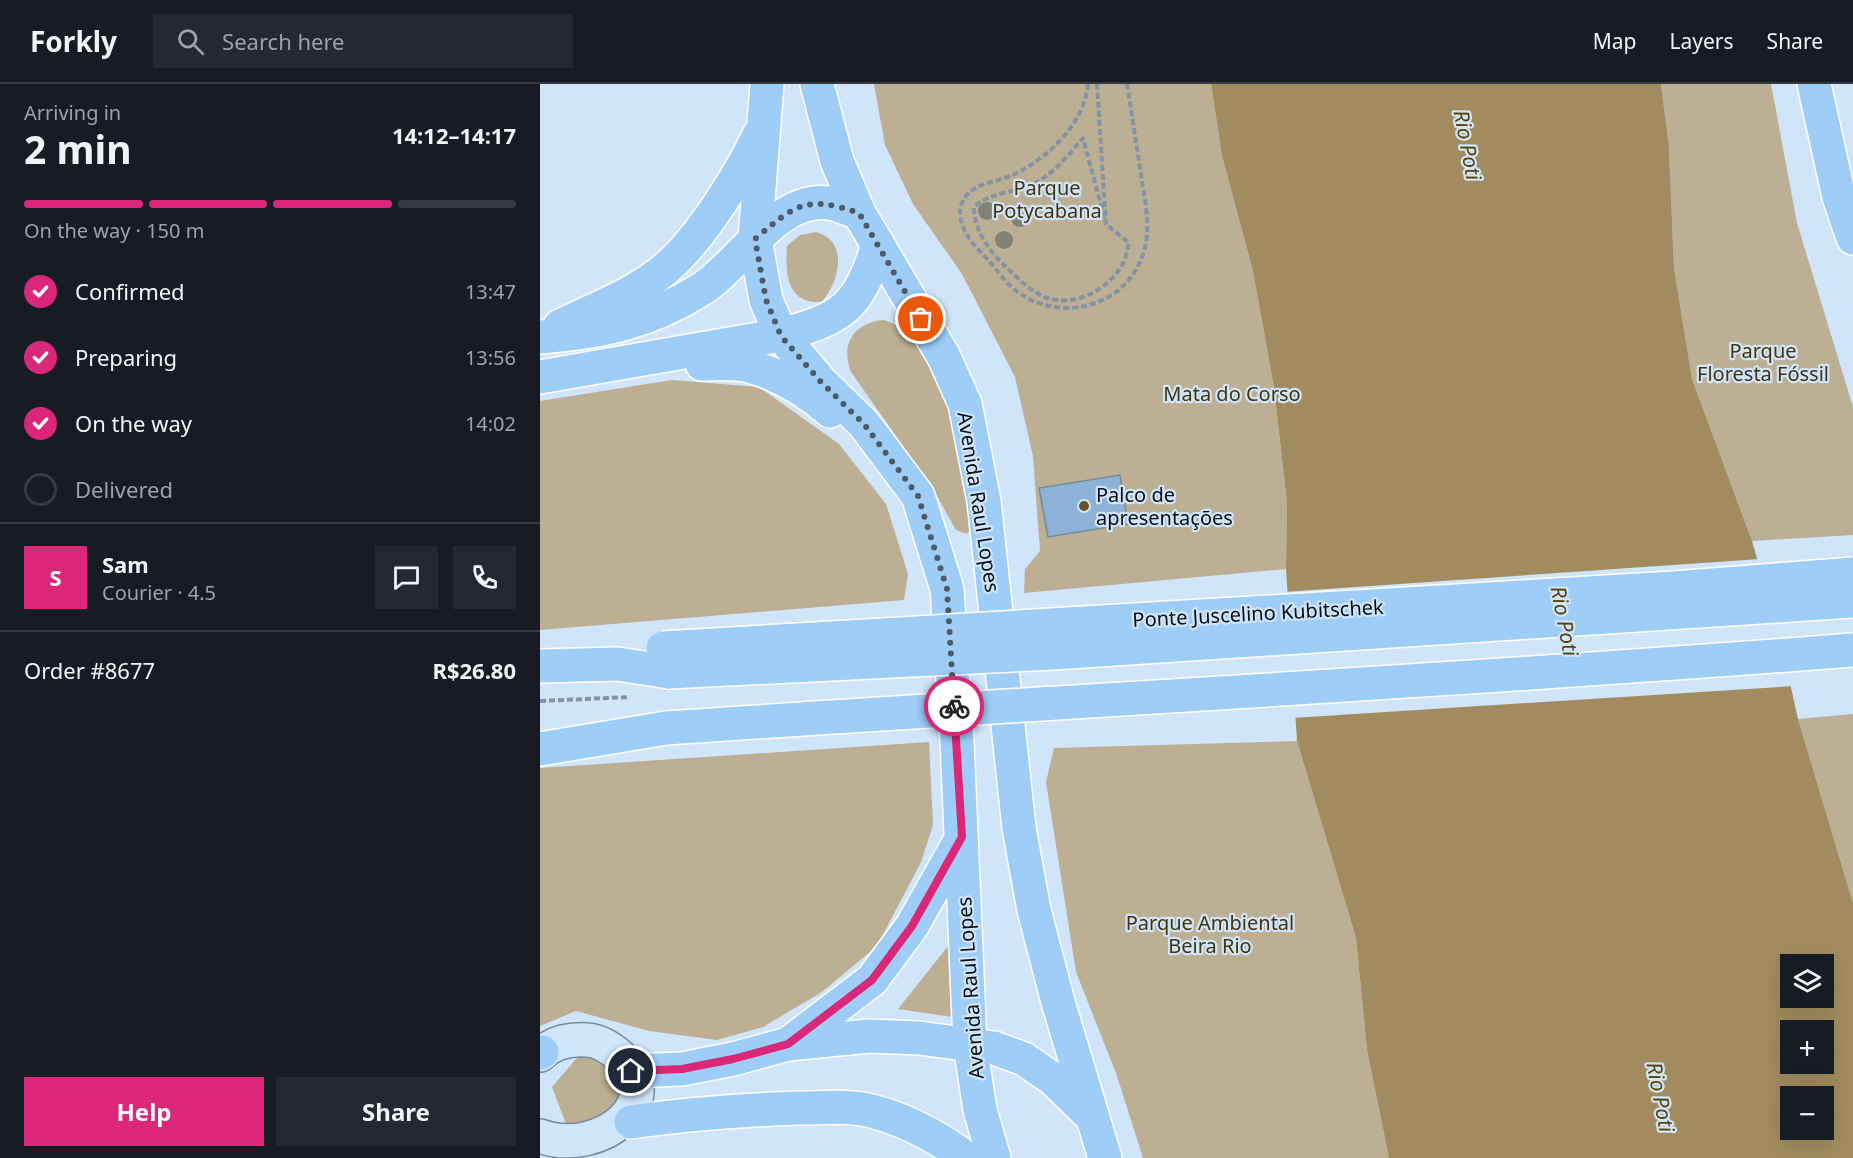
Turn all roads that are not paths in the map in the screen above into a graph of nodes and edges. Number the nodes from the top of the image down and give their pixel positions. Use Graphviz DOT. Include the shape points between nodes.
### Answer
graph roads {
  1 [pos="767,84"];
  2 [pos="817,84"];
  3 [pos="1814,84"];
  4 [pos="764,125"];
  5 [pos="859,213"];
  6 [pos="1853,238"];
  7 [pos="755,239"];
  8 [pos="878,245"];
  9 [pos="540,336"];
  10 [pos="781,336"];
  11 [pos="626,362"];
  12 [pos="540,377"];
  13 [pos="896,467"];
  14 [pos="1853,574"];
  15 [pos="1853,601"];
  16 [pos="1853,650"];
  17 [pos="666,660"];
  18 [pos="540,666"];
  19 [pos="666,728"];
  20 [pos="540,734"];
  21 [pos="540,748"];
  22 [pos="962,837"];
  23 [pos="788,1044"];
  24 [pos="970,1044"];
  25 [pos="541,1054"];
  26 [pos="631,1071"];
  27 [pos="1092,1117"];
  28 [pos="631,1122"];
  29 [pos="546,1146"];
  30 [pos="593,1155"];
  31 [pos="1103,1156"];
  32 [pos="966,1158"];
  33 [pos="994,1158"];
  1 -- 4 [label="main road, Avenida Raul Lopes"];
  2 -- 5 [label="main road, Avenida Raul Lopes" via="837,161"];
  3 -- 6 [label="main road" via="1839,197"];
  4 -- 7 [label="main road, Avenida Raul Lopes"];
  4 -- 9 [label="main road" via="728,188 675,260 629,293"];
  5 -- 7 [label="main road" via="829,203 806,204 780,218"];
  5 -- 8 [label="main road, Avenida Raul Lopes"];
  7 -- 9 [label="main road" via="703,289 669,308 617,327"];
  7 -- 10 [label="main road, Avenida Raul Lopes" via="766,300"];
  8 -- 10 [label="main road" via="867,278 854,300 834,318"];
  8 -- 27 [label="main road, Avenida Raul Lopes" via="944,357 965,404 984,501 1019,828 1034,910"];
  10 -- 11 [label="main road"];
  10 -- 13 [label="main road, Avenida Raul Lopes" via="864,424"];
  11 -- 12 [label="main road"];
  11 -- 13 [label="main road" via="747,365 815,398"];
  13 -- 22 [label="main road, Avenida Raul Lopes" via="918,496 947,589"];
  14 -- 17 [label="main road, Ponte Juscelino Kubitschek, bridge"];
  15 -- 17 [label="main road, Ponte Juscelino Kubitschek, bridge" via="1065,652"];
  16 -- 19 [label="main road, bridge"];
  17 -- 18 [label="main road"];
  19 -- 20 [label="main road"];
  19 -- 21 [label="main road"];
  22 -- 23 [label="main road" via="912,926 872,980"];
  22 -- 24 [label="main road, Avenida Raul Lopes"];
  23 -- 24 [label="main road" via="869,1036"];
  23 -- 26 [label="main road" via="682,1069"];
  24 -- 27 [label="main road" via="1010,1053 1039,1068"];
  24 -- 33 [label="main road, Avenida Raul Lopes" via="980,1110"];
  25 -- 26 [label="main road" via="557,1043 591,1040 608,1046"];
  26 -- 28 [label="main road" via="636,1106"];
  27 -- 31 [label="main road, Avenida Raul Lopes"];
  28 -- 30 [label="main road" via="615,1140"];
  28 -- 32 [label="main road" via="703,1112 870,1110 909,1124"];
  29 -- 30 [label="main road"];
}
